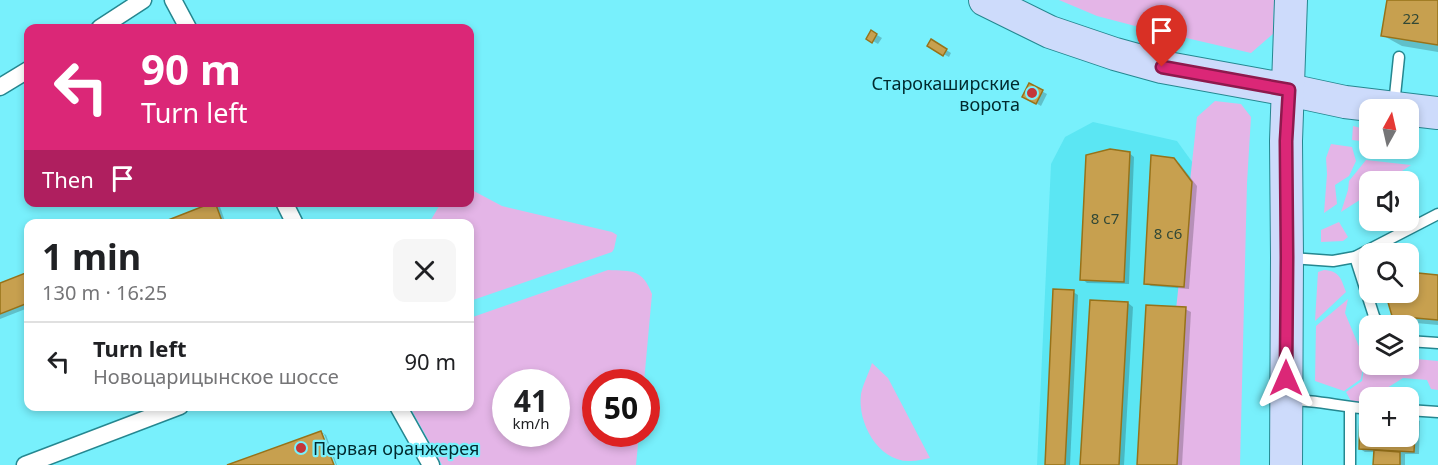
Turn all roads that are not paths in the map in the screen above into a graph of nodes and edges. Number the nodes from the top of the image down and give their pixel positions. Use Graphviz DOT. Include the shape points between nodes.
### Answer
graph roads {
  1 [pos="143,0"];
  2 [pos="173,0"];
  3 [pos="985,0"];
  4 [pos="1291,0"];
  5 [pos="106,24"];
  6 [pos="186,24"];
  7 [pos="1399,57"];
  8 [pos="24,72"];
  9 [pos="0,87"];
  10 [pos="1289,90"];
  11 [pos="1395,99"];
  12 [pos="1359,104"];
  13 [pos="1419,110"];
  14 [pos="1438,112"];
  15 [pos="1438,214"];
  16 [pos="1287,257"];
  17 [pos="1355,257"];
  18 [pos="1374,315"];
  19 [pos="1419,342"];
  20 [pos="1438,344"];
  21 [pos="1286,400"];
  22 [pos="1350,408"];
  23 [pos="1359,408"];
  24 [pos="167,411"];
  25 [pos="401,411"];
  26 [pos="1419,411"];
  27 [pos="1438,412"];
  28 [pos="25,465"];
  29 [pos="431,465"];
  30 [pos="1286,465"];
  31 [pos="1350,465"];
  1 -- 5 [label="street"];
  2 -- 6 [label="street"];
  3 -- 10 [label="main road" via="1050,32 1115,54 1162,67"];
  4 -- 10 [label="main road"];
  7 -- 11 [label="lane"];
  8 -- 9 [label="street"];
  10 -- 12 [label="main road"];
  10 -- 16 [label="main road"];
  13 -- 14 [label="main road"];
  15 -- 17 [label="lane"];
  16 -- 17 [label="lane" via="1333,261"];
  16 -- 21 [label="main road"];
  17 -- 18 [label="lane"];
  19 -- 20 [label="lane"];
  21 -- 22 [label="lane"];
  21 -- 30 [label="main road"];
  22 -- 23 [label="lane"];
  22 -- 31 [label="lane"];
  24 -- 28 [label="street"];
  25 -- 29 [label="street"];
  26 -- 27 [label="lane"];
}
